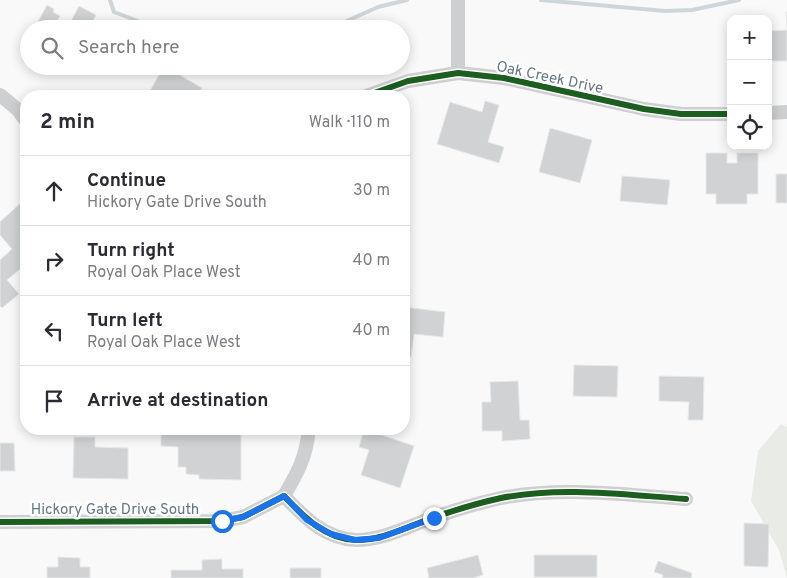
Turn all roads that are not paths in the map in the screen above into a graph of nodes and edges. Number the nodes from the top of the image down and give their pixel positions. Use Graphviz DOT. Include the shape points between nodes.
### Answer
graph roads {
  1 [pos="458,0"];
  2 [pos="458,73"];
  3 [pos="383,90"];
  4 [pos="0,95"];
  5 [pos="787,112"];
  6 [pos="20,113"];
  7 [pos="772,113"];
  8 [pos="727,114"];
  9 [pos="308,435"];
  10 [pos="284,496"];
  11 [pos="686,500"];
  12 [pos="0,522"];
  1 -- 2 [label="street"];
  2 -- 3 [label="street, Oak Creek Drive" via="408,81"];
  2 -- 8 [label="street, Oak Creek Drive" via="504,78 644,110"];
  4 -- 6 [label="street"];
  5 -- 7 [label="street"];
  9 -- 10 [label="street" via="301,466"];
  10 -- 11 [label="street" via="307,520 331,534 355,540 379,538 475,505 521,495 590,492"];
  10 -- 12 [label="street, Hickory Gate Drive South" via="243,517 222,521"];
}
